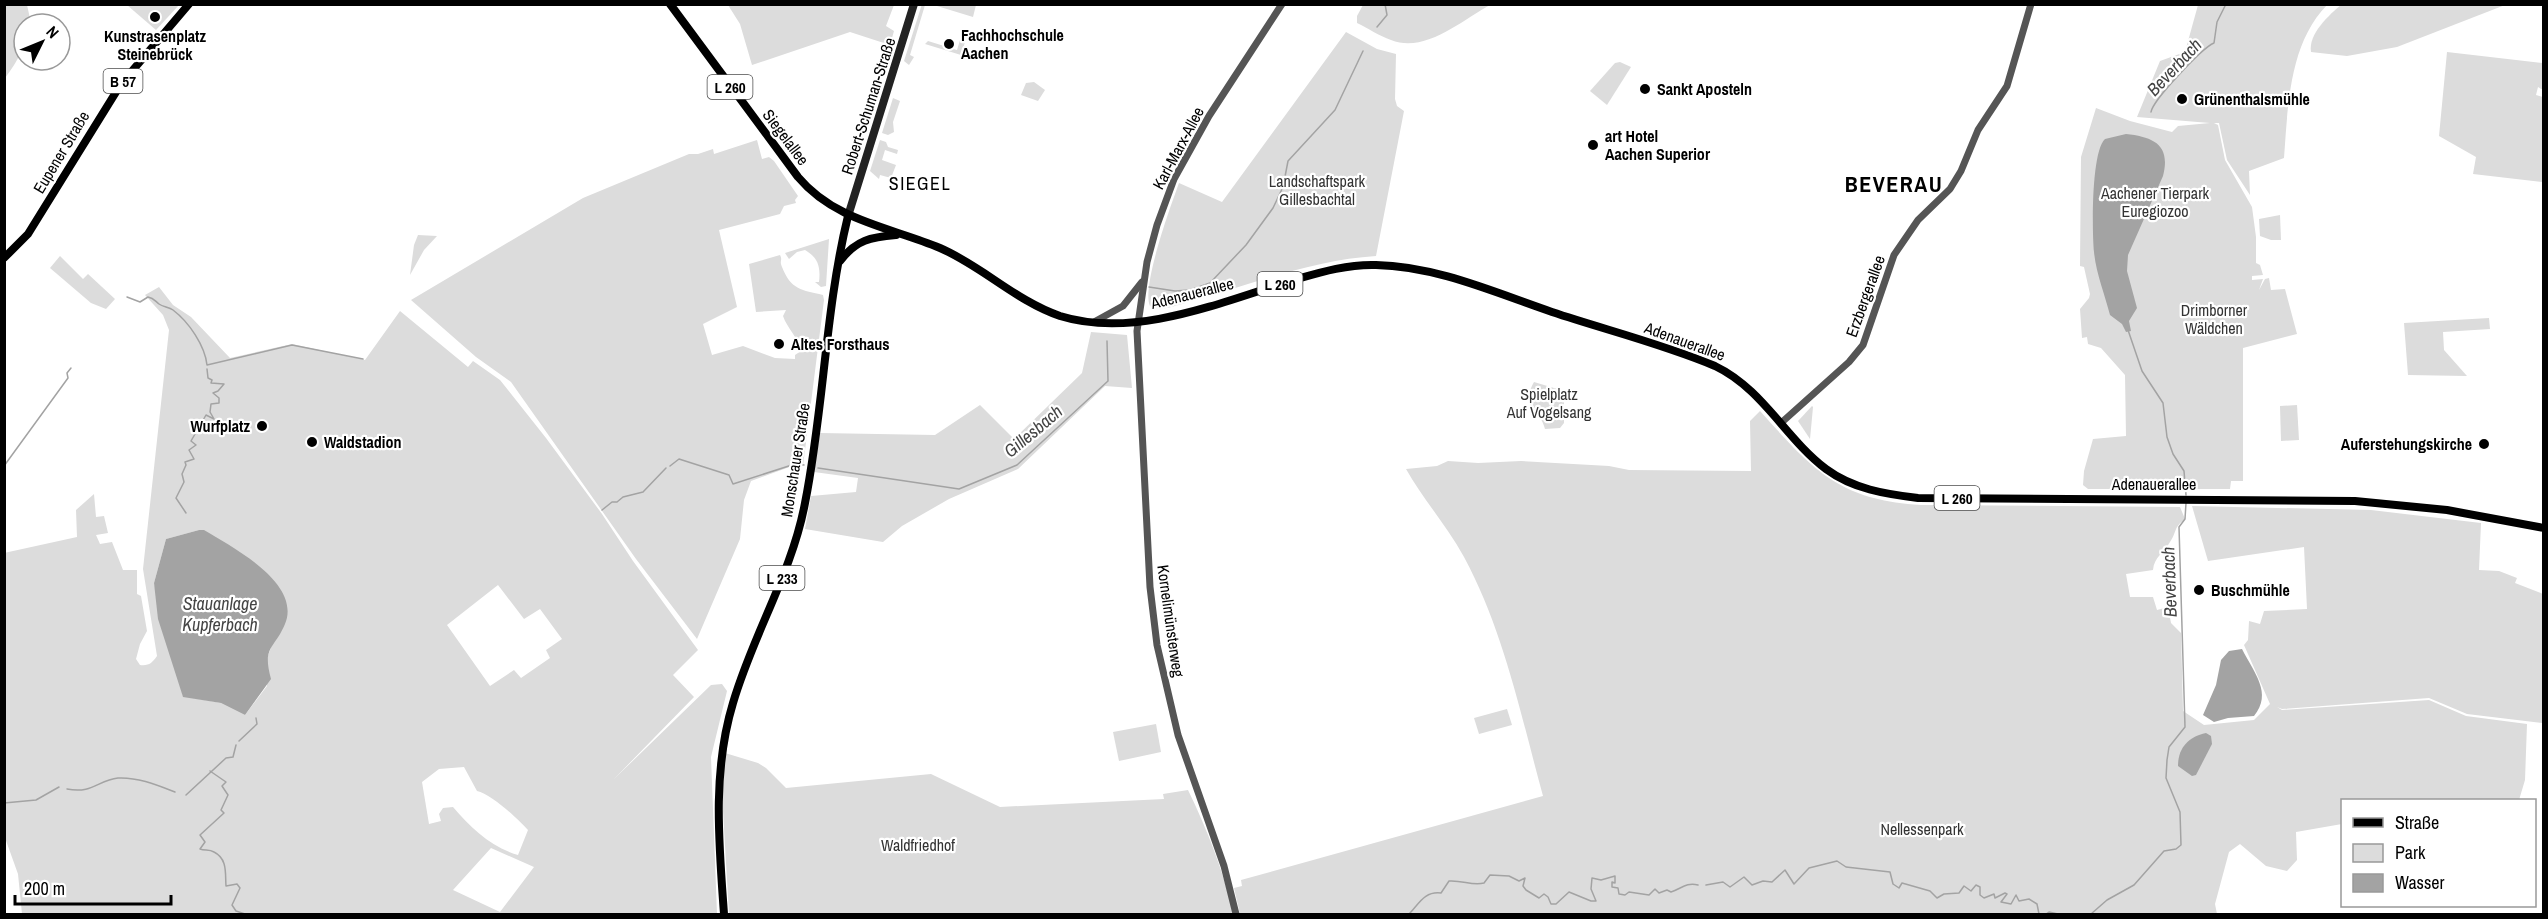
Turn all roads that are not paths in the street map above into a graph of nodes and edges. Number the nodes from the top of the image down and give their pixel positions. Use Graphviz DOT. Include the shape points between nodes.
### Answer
graph roads {
  1 [pos="189,4"];
  2 [pos="670,4"];
  3 [pos="914,4"];
  4 [pos="1282,4"];
  5 [pos="2031,4"];
  6 [pos="848,216"];
  7 [pos="899,235"];
  8 [pos="4,258"];
  9 [pos="837,265"];
  10 [pos="1143,280"];
  11 [pos="1139,321"];
  12 [pos="1094,322"];
  13 [pos="1781,423"];
  14 [pos="2544,528"];
  15 [pos="724,915"];
  16 [pos="1236,915"];
  1 -- 8 [label="main road, Eupener Straße / B 57" via="121,84 28,234"];
  2 -- 6 [label="main road, Siegelallee / L 260" via="804,185"];
  3 -- 6 [label="main road, Robert-Schuman-Straße / L 233"];
  4 -- 10 [label="street, Karl-Marx-Allee" via="1177,173 1155,231"];
  5 -- 13 [label="street, Erzbergerallee" via="2007,86 1978,130 1950,189 1918,220 1894,255 1863,345"];
  6 -- 7 [label="main road, Adenauerallee / L 260"];
  6 -- 9 [label="main road, Monschauer Straße / L 233"];
  7 -- 9 [label="main road" via="863,239"];
  7 -- 12 [label="main road, Adenauerallee / L 260" via="959,257 1044,310"];
  9 -- 15 [label="main road, Monschauer Straße / L 233" via="806,503 788,564 738,686 722,749 718,802"];
  10 -- 11 [label="street, Karl-Marx-Allee"];
  10 -- 12 [label="street" via="1123,306"];
  11 -- 12 [label="main road, Adenauerallee / L 260"];
  11 -- 13 [label="main road, Adenauerallee / L 260" via="1196,309 1335,269 1399,266 1457,281 1706,363 1743,383"];
  11 -- 16 [label="street, Kornelimünsterweg" via="1137,360 1157,645 1178,735 1224,866"];
  13 -- 14 [label="main road, Adenauerallee / L 260" via="1827,470 1861,487 1918,498 2321,500 2391,504"];
}
